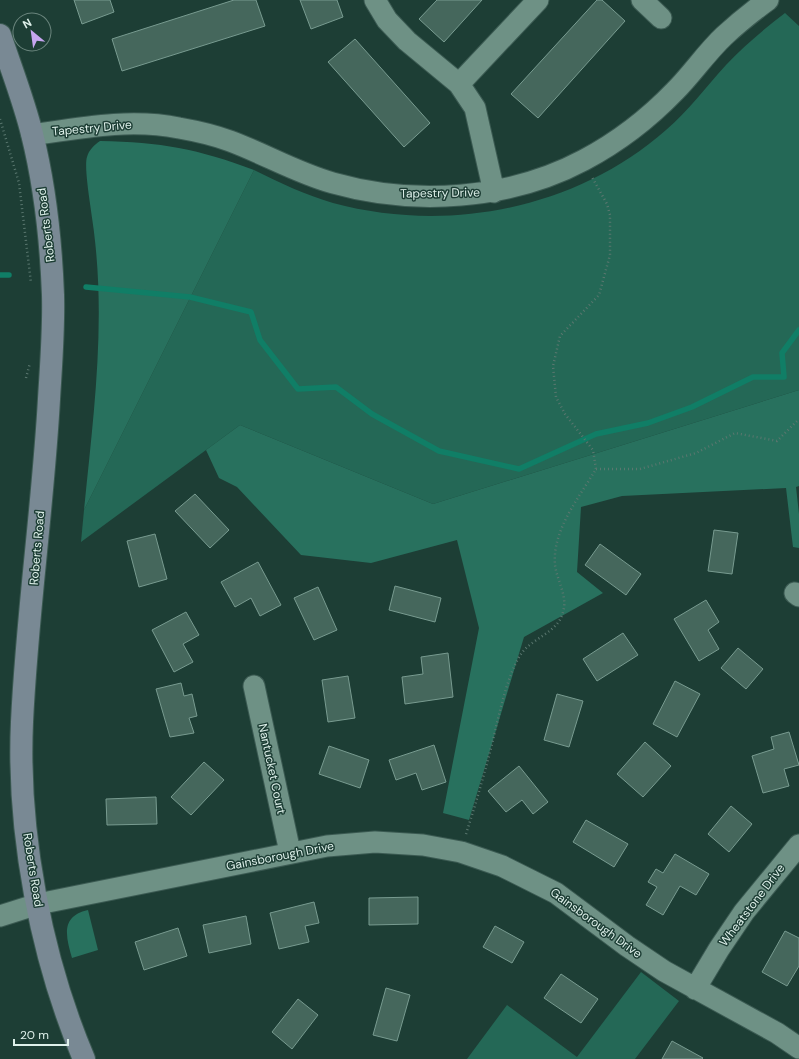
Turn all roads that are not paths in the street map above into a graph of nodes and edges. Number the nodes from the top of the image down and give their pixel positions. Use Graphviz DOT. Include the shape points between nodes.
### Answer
graph roads {
  1 [pos="375,0"];
  2 [pos="538,0"];
  3 [pos="642,0"];
  4 [pos="768,0"];
  5 [pos="661,18"];
  6 [pos="0,35"];
  7 [pos="459,84"];
  8 [pos="32,135"];
  9 [pos="494,192"];
  10 [pos="254,686"];
  11 [pos="799,845"];
  12 [pos="290,852"];
  13 [pos="38,904"];
  14 [pos="0,916"];
  15 [pos="695,989"];
  16 [pos="799,1048"];
  17 [pos="84,1059"];
  1 -- 7 [label="street" via="387,20 407,41"];
  2 -- 7 [label="street"];
  3 -- 5 [label="street"];
  4 -- 9 [label="street, Tapestry Drive" via="723,37 677,90 627,134 584,160 546,178"];
  6 -- 8 [label="main road, Roberts Road"];
  7 -- 9 [label="street" via="475,108"];
  8 -- 9 [label="street, Tapestry Drive" via="108,125 144,124 176,127 231,142 333,183 371,192 412,196"];
  8 -- 13 [label="main road, Roberts Road" via="44,204 53,294 48,427 22,722 24,803"];
  10 -- 12 [label="street, Nantucket Court"];
  11 -- 15 [label="street, Wheatstone Drive" via="744,912"];
  12 -- 13 [label="street, Gainsborough Drive"];
  12 -- 15 [label="street, Gainsborough Drive" via="375,842 461,852 502,866 556,893 627,946"];
  13 -- 14 [label="street, Gainsborough Drive"];
  13 -- 17 [label="main road, Roberts Road" via="49,957 64,1007"];
  15 -- 16 [label="street, Gainsborough Drive"];
}
